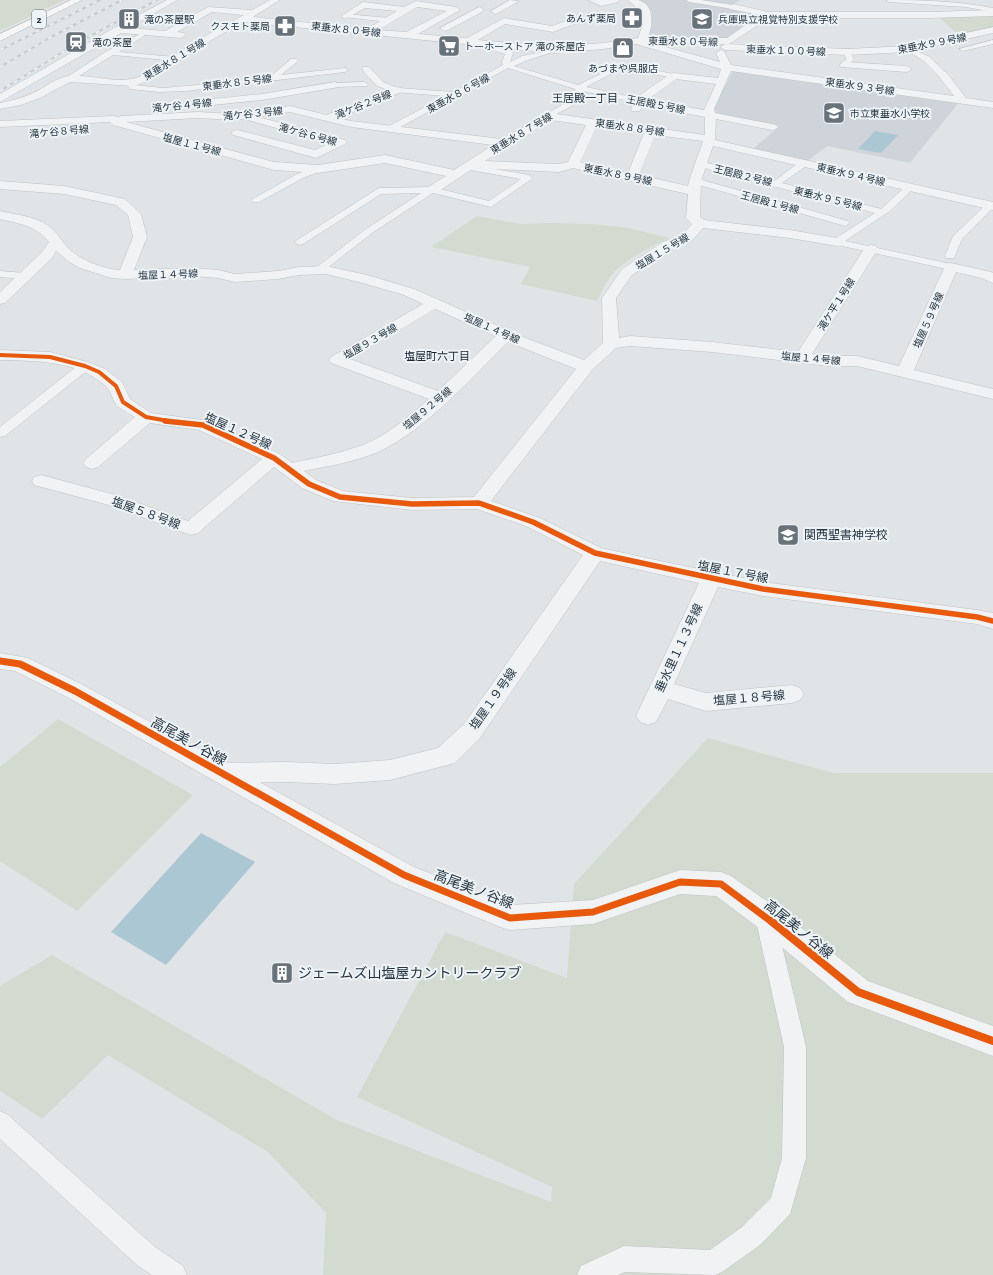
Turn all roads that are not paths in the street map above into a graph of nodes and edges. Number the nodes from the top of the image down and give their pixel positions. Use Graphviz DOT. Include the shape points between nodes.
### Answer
graph roads {
  1 [pos="78,0"];
  2 [pos="173,0"];
  3 [pos="276,0"];
  4 [pos="511,0"];
  5 [pos="516,0"];
  6 [pos="592,0"];
  7 [pos="615,0"];
  8 [pos="632,0"];
  9 [pos="689,0"];
  10 [pos="743,0"];
  11 [pos="889,0"];
  12 [pos="976,0"];
  13 [pos="916,1"];
  14 [pos="966,5"];
  15 [pos="733,7"];
  16 [pos="407,10"];
  17 [pos="479,10"];
  18 [pos="993,10"];
  19 [pos="495,11"];
  20 [pos="255,13"];
  21 [pos="993,13"];
  22 [pos="767,15"];
  23 [pos="930,15"];
  24 [pos="345,16"];
  25 [pos="243,20"];
  26 [pos="389,20"];
  27 [pos="574,21"];
  28 [pos="117,30"];
  29 [pos="993,30"];
  30 [pos="369,31"];
  31 [pos="166,34"];
  32 [pos="408,35"];
  33 [pos="142,36"];
  34 [pos="210,37"];
  35 [pos="428,37"];
  36 [pos="0,38"];
  37 [pos="958,38"];
  38 [pos="642,40"];
  39 [pos="469,41"];
  40 [pos="993,42"];
  41 [pos="486,43"];
  42 [pos="127,44"];
  43 [pos="727,44"];
  44 [pos="143,46"];
  45 [pos="908,49"];
  46 [pos="963,49"];
  47 [pos="554,50"];
  48 [pos="847,52"];
  49 [pos="110,53"];
  50 [pos="175,54"];
  51 [pos="294,61"];
  52 [pos="95,62"];
  53 [pos="109,64"];
  54 [pos="507,66"];
  55 [pos="146,67"];
  56 [pos="727,67"];
  57 [pos="160,68"];
  58 [pos="907,68"];
  59 [pos="838,69"];
  60 [pos="345,70"];
  61 [pos="366,70"];
  62 [pos="942,74"];
  63 [pos="674,76"];
  64 [pos="273,78"];
  65 [pos="68,79"];
  66 [pos="815,79"];
  67 [pos="722,82"];
  68 [pos="130,84"];
  69 [pos="364,84"];
  70 [pos="335,85"];
  71 [pos="579,88"];
  72 [pos="397,90"];
  73 [pos="987,93"];
  74 [pos="457,94"];
  75 [pos="0,99"];
  76 [pos="638,101"];
  77 [pos="963,101"];
  78 [pos="197,103"];
  79 [pos="980,103"];
  80 [pos="993,105"];
  81 [pos="0,106"];
  82 [pos="0,115"];
  83 [pos="710,115"];
  84 [pos="198,116"];
  85 [pos="240,116"];
  86 [pos="549,116"];
  87 [pos="328,118"];
  88 [pos="115,121"];
  89 [pos="263,122"];
  90 [pos="592,122"];
  91 [pos="0,124"];
  92 [pos="629,127"];
  93 [pos="772,127"];
  94 [pos="392,128"];
  95 [pos="651,130"];
  96 [pos="63,133"];
  97 [pos="237,133"];
  98 [pos="0,134"];
  99 [pos="33,134"];
  100 [pos="709,140"];
  101 [pos="504,143"];
  102 [pos="206,148"];
  103 [pos="385,159"];
  104 [pos="573,164"];
  105 [pos="700,164"];
  106 [pos="804,164"];
  107 [pos="469,166"];
  108 [pos="318,169"];
  109 [pos="456,174"];
  110 [pos="632,177"];
  111 [pos="775,184"];
  112 [pos="0,185"];
  113 [pos="694,186"];
  114 [pos="910,187"];
  115 [pos="366,189"];
  116 [pos="378,190"];
  117 [pos="432,190"];
  118 [pos="256,200"];
  119 [pos="992,205"];
  120 [pos="882,212"];
  121 [pos="0,215"];
  122 [pos="845,223"];
  123 [pos="700,224"];
  124 [pos="299,242"];
  125 [pos="837,242"];
  126 [pos="55,243"];
  127 [pos="871,249"];
  128 [pos="950,261"];
  129 [pos="316,271"];
  130 [pos="0,274"];
  131 [pos="125,275"];
  132 [pos="25,276"];
  133 [pos="993,279"];
  134 [pos="0,300"];
  135 [pos="436,303"];
  136 [pos="506,335"];
  137 [pos="611,344"];
  138 [pos="0,355"];
  139 [pos="802,358"];
  140 [pos="85,366"];
  141 [pos="586,367"];
  142 [pos="905,372"];
  143 [pos="993,394"];
  144 [pos="440,398"];
  145 [pos="146,417"];
  146 [pos="0,433"];
  147 [pos="92,463"];
  148 [pos="280,464"];
  149 [pos="41,481"];
  150 [pos="479,503"];
  151 [pos="595,553"];
  152 [pos="711,580"];
  153 [pos="993,621"];
  154 [pos="0,661"];
  155 [pos="661,688"];
  156 [pos="792,694"];
  157 [pos="648,716"];
  158 [pos="223,774"];
  159 [pos="765,916"];
  160 [pos="993,1041"];
  161 [pos="0,1123"];
  162 [pos="715,1269"];
  163 [pos="174,1275"];
  164 [pos="590,1275"];
  1 -- 36 [label="highway, 2"];
  2 -- 28 [label="street"];
  3 -- 20 [label="street"];
  4 -- 5 [label="street"];
  5 -- 19 [label="street"];
  6 -- 7 [label="street" via="601,3"];
  8 -- 38 [label="street" via="645,10 649,19"];
  9 -- 15 [label="lane"];
  10 -- 15 [label="street"];
  11 -- 13 [label="lane"];
  12 -- 14 [label="lane"];
  13 -- 14 [label="lane"];
  14 -- 18 [label="lane"];
  15 -- 22 [label="street"];
  16 -- 24 [label="street" via="364,5"];
  16 -- 26 [label="street"];
  16 -- 32 [label="street" via="416,4 456,10"];
  17 -- 35 [label="street"];
  20 -- 25 [label="street"];
  20 -- 31 [label="street" via="211,9"];
  21 -- 23 [label="street"];
  22 -- 23 [label="street"];
  22 -- 43 [label="street, 東垂水８０号線"];
  23 -- 37 [label="street"];
  24 -- 26 [label="lane"];
  25 -- 30 [label="street, 東垂水８０号線"];
  25 -- 34 [label="street"];
  26 -- 30 [label="street"];
  27 -- 39 [label="street" via="553,28 504,20"];
  28 -- 31 [label="street"];
  28 -- 75 [label="street"];
  29 -- 37 [label="street, 東垂水９９号線"];
  30 -- 32 [label="street, 東垂水８０号線"];
  31 -- 34 [label="street"];
  32 -- 35 [label="street, 東垂水８０号線"];
  33 -- 42 [label="lane"];
  34 -- 50 [label="street, 東垂水８１号線" via="190,50"];
  35 -- 39 [label="street, 東垂水８０号線"];
  37 -- 45 [label="street, 東垂水９９号線"];
  38 -- 43 [label="street, 東垂水８０号線"];
  38 -- 47 [label="street, 東垂水８０号線"];
  38 -- 56 [label="street, 東垂水９３号線" via="640,43"];
  39 -- 41 [label="street, 東垂水８０号線"];
  40 -- 46 [label="lane"];
  41 -- 47 [label="street, 東垂水８０号線"];
  41 -- 54 [label="lane, 東垂水８０号線" via="488,47 509,53"];
  42 -- 44 [label="lane"];
  42 -- 49 [label="lane"];
  43 -- 48 [label="street, 東垂水１００号線"];
  43 -- 56 [label="street" via="721,53"];
  45 -- 48 [label="street, 東垂水９９号線"];
  45 -- 62 [label="lane" via="927,59"];
  47 -- 54 [label="lane, 東垂水８６号線"];
  48 -- 59 [label="lane" via="850,59"];
  49 -- 50 [label="lane"];
  49 -- 52 [label="lane"];
  50 -- 57 [label="street, 東垂水８１号線"];
  51 -- 64 [label="lane"];
  52 -- 53 [label="lane"];
  52 -- 65 [label="lane"];
  54 -- 71 [label="lane"];
  54 -- 74 [label="lane, 東垂水８６号線"];
  55 -- 57 [label="lane"];
  56 -- 66 [label="street, 東垂水９３号線"];
  56 -- 67 [label="street"];
  57 -- 68 [label="street, 東垂水８１号線"];
  58 -- 59 [label="street"];
  59 -- 66 [label="street"];
  60 -- 64 [label="lane, 東垂水８５号線"];
  61 -- 72 [label="lane" via="380,84"];
  62 -- 77 [label="street"];
  63 -- 67 [label="street"];
  63 -- 71 [label="lane" via="621,66"];
  63 -- 76 [label="street"];
  64 -- 68 [label="lane, 東垂水８５号線" via="162,90 133,87"];
  65 -- 68 [label="street, 東垂水８１号線"];
  65 -- 81 [label="street, 東垂水８１号線" via="36,96"];
  66 -- 77 [label="street, 東垂水９３号線"];
  67 -- 83 [label="street" via="709,109"];
  69 -- 70 [label="lane, 滝ケ谷４号線"];
  70 -- 78 [label="street, 滝ケ谷４号線" via="262,97"];
  71 -- 76 [label="lane, 王居殿５号線"];
  71 -- 86 [label="lane, 東垂水８７号線" via="580,98"];
  72 -- 74 [label="lane"];
  72 -- 87 [label="street, 滝ケ谷２号線"];
  73 -- 79 [label="street" via="980,95"];
  74 -- 94 [label="lane, 東垂水８６号線"];
  76 -- 83 [label="street, 王居殿５号線"];
  76 -- 92 [label="street"];
  77 -- 79 [label="street, 東垂水９３号線"];
  78 -- 82 [label="street, 滝ケ谷４号線" via="118,110"];
  78 -- 84 [label="street"];
  79 -- 80 [label="street, 東垂水９３号線"];
  83 -- 93 [label="street, 王居殿５号線"];
  83 -- 100 [label="street"];
  84 -- 85 [label="street, 滝ケ谷３号線"];
  84 -- 88 [label="street, 滝ケ谷３号線"];
  85 -- 87 [label="street, 滝ケ谷３号線" via="290,109"];
  85 -- 89 [label="street, 滝ケ谷６号線"];
  86 -- 90 [label="street, 東垂水８８号線"];
  86 -- 101 [label="street, 東垂水８７号線"];
  87 -- 94 [label="street, 滝ケ谷３号線" via="351,124"];
  88 -- 91 [label="street, 塩屋１１号線"];
  88 -- 96 [label="street, 滝ケ谷８号線"];
  88 -- 102 [label="street, 塩屋１１号線"];
  89 -- 97 [label="street"];
  89 -- 97 [label="street, 滝ケ谷６号線" via="342,142 316,154"];
  90 -- 92 [label="street, 東垂水８８号線"];
  90 -- 104 [label="street"];
  92 -- 95 [label="street, 東垂水８８号線"];
  94 -- 101 [label="street, 滝ケ谷３号線"];
  94 -- 103 [label="street"];
  95 -- 100 [label="street, 東垂水８８号線"];
  95 -- 110 [label="street"];
  97 -- 102 [label="street"];
  98 -- 99 [label="street, 滝ケ谷８号線"];
  100 -- 105 [label="street"];
  100 -- 106 [label="street, 東垂水９４号線"];
  101 -- 107 [label="street, 東垂水８７号線"];
  102 -- 108 [label="street, 塩屋１１号線" via="274,166"];
  103 -- 108 [label="street, 塩屋１１号線"];
  103 -- 109 [label="street"];
  104 -- 107 [label="street, 東垂水８９号線" via="559,168"];
  104 -- 110 [label="street, 東垂水８９号線"];
  105 -- 111 [label="lane, 王居殿２号線"];
  105 -- 113 [label="street"];
  106 -- 111 [label="lane, 王居殿２号線"];
  106 -- 114 [label="street, 東垂水９４号線"];
  107 -- 109 [label="street, 東垂水８７号線"];
  107 -- 117 [label="lane" via="529,178 491,204"];
  108 -- 118 [label="lane"];
  109 -- 117 [label="street, 東垂水８７号線"];
  110 -- 113 [label="street, 東垂水８９号線"];
  111 -- 120 [label="lane, 東垂水９５号線"];
  112 -- 131 [label="street" via="64,190 120,202 134,214 140,236"];
  113 -- 122 [label="lane, 王居殿１号線"];
  113 -- 123 [label="street" via="693,218"];
  114 -- 119 [label="street, 東垂水９４号線"];
  114 -- 120 [label="lane, 東垂水９５号線"];
  115 -- 116 [label="lane"];
  116 -- 117 [label="lane"];
  116 -- 124 [label="lane"];
  117 -- 129 [label="lane" via="369,231"];
  119 -- 128 [label="lane" via="958,238"];
  120 -- 125 [label="lane, 東垂水９５号線"];
  121 -- 126 [label="street, 塩屋１４号線" via="31,222 46,230"];
  123 -- 125 [label="street"];
  123 -- 137 [label="street, 塩屋１５号線" via="687,238 668,245 627,272 609,298"];
  125 -- 127 [label="lane"];
  126 -- 131 [label="street, 塩屋１４号線" via="85,266 111,274"];
  126 -- 132 [label="street"];
  127 -- 128 [label="lane"];
  127 -- 139 [label="street, 滝ケ平１号線"];
  128 -- 133 [label="street"];
  128 -- 142 [label="street, 塩屋５９号線"];
  129 -- 131 [label="street, 塩屋１４号線" via="235,278 194,272"];
  129 -- 135 [label="street, 塩屋１４号線" via="331,271 362,278"];
  130 -- 132 [label="lane"];
  132 -- 134 [label="street"];
  135 -- 136 [label="street, 塩屋１４号線"];
  135 -- 144 [label="street, 塩屋９３号線" via="337,360"];
  136 -- 141 [label="street, 塩屋１４号線"];
  136 -- 144 [label="street, 塩屋９２号線"];
  137 -- 139 [label="street, 塩屋１４号線" via="630,341 712,347"];
  137 -- 141 [label="street"];
  138 -- 140 [label="street, 塩屋１２号線" via="50,357"];
  139 -- 142 [label="street, 塩屋１４号線" via="857,361"];
  140 -- 145 [label="street, 塩屋１２号線" via="99,372 116,386 123,402"];
  140 -- 146 [label="lane"];
  141 -- 150 [label="street"];
  142 -- 143 [label="street, 塩屋１４号線"];
  144 -- 148 [label="street, 塩屋９２号線" via="405,428 371,448 333,460"];
  145 -- 147 [label="street"];
  145 -- 148 [label="street, 塩屋１２号線" via="203,425"];
  148 -- 149 [label="street, 塩屋５８号線" via="191,529 112,500"];
  148 -- 150 [label="street, 塩屋１２号線" via="309,484 340,497 412,504"];
  150 -- 151 [label="street, 塩屋１７号線" via="534,522"];
  151 -- 152 [label="street, 塩屋１７号線"];
  151 -- 158 [label="street, 塩屋１９号線" via="472,731 446,756 390,770 335,774"];
  152 -- 153 [label="street, 塩屋１７号線"];
  152 -- 155 [label="street, 垂水里１１３号線"];
  154 -- 158 [label="street, 高尾美ノ谷線" via="20,664 75,691"];
  155 -- 156 [label="street, 塩屋１８号線" via="706,702"];
  155 -- 157 [label="street, 垂水里１１３号線"];
  158 -- 159 [label="street, 高尾美ノ谷線" via="404,875 510,918 593,912 680,882 721,884"];
  159 -- 160 [label="street, 高尾美ノ谷線" via="858,992"];
  159 -- 162 [label="lane" via="795,1047 794,1158 781,1205"];
  161 -- 163 [label="lane" via="146,1256"];
  162 -- 164 [label="lane" via="624,1259"];
}
